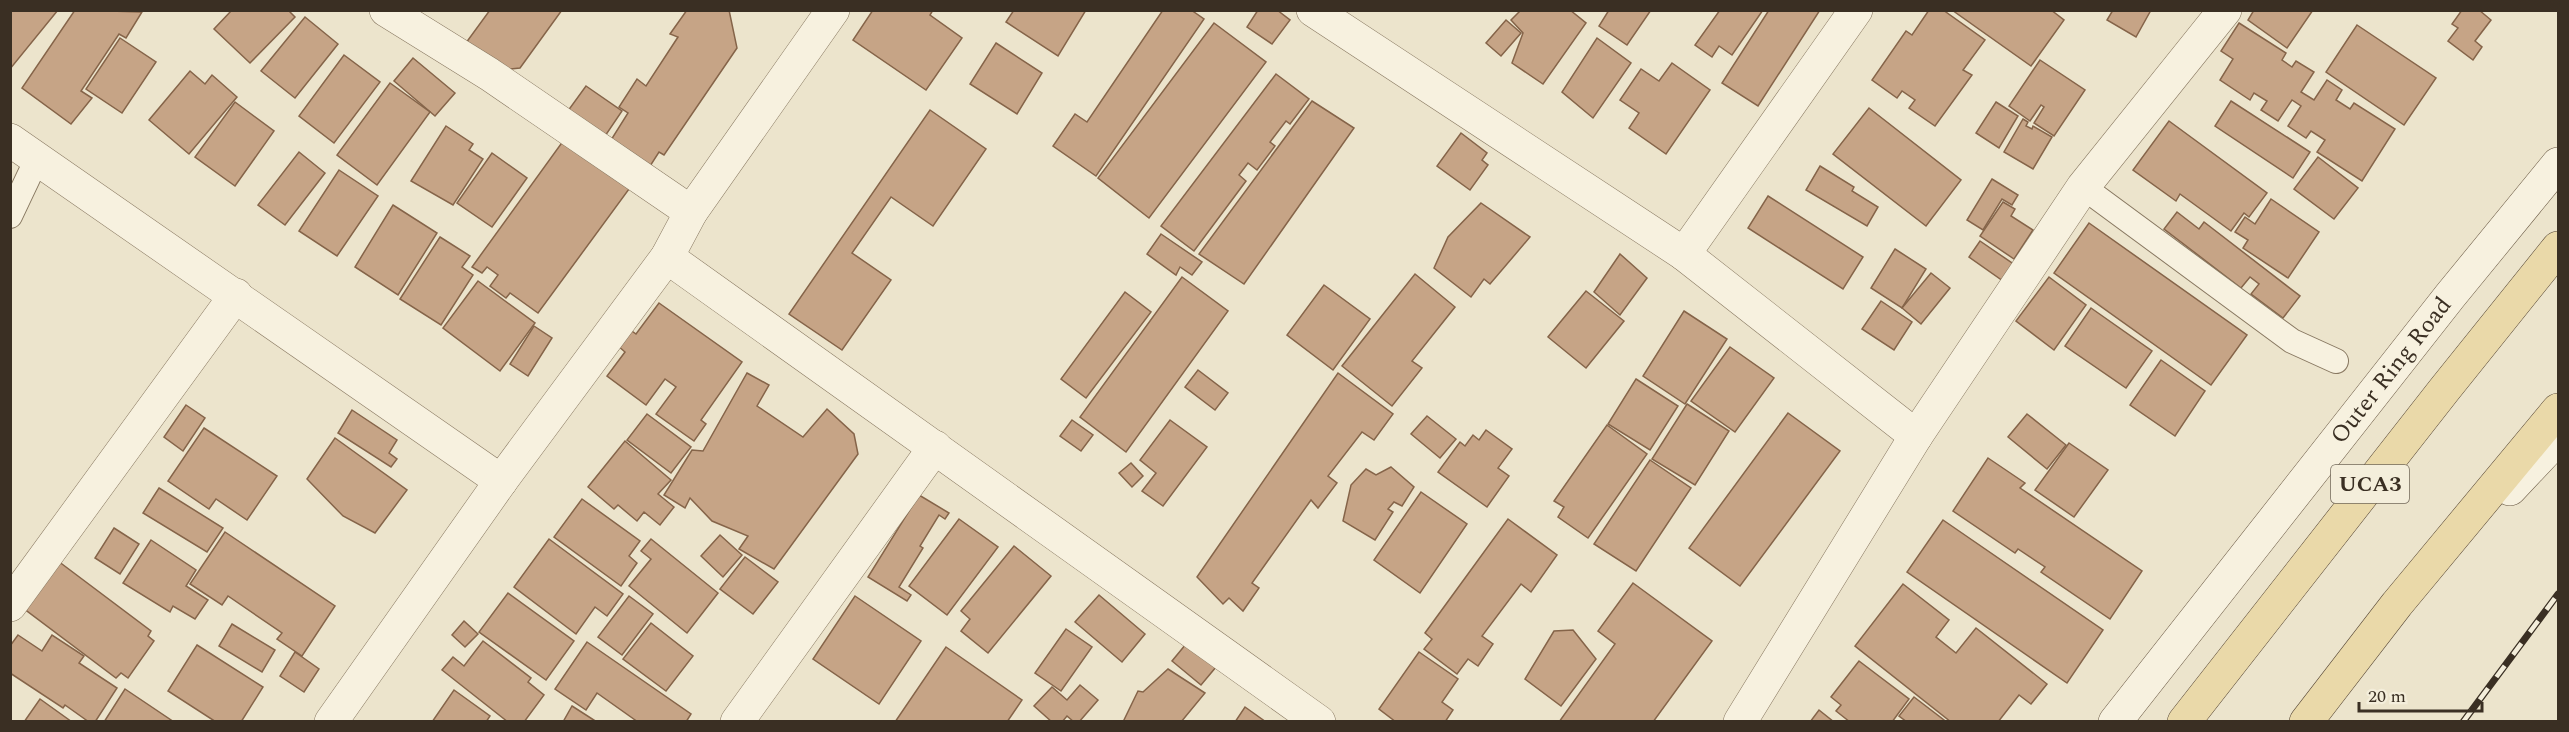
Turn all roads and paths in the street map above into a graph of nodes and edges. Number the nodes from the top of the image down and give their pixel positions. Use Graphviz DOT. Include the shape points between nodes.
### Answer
graph roads {
  1 [pos="386,10"];
  2 [pos="1313,10"];
  3 [pos="1856,10"];
  4 [pos="2225,10"];
  5 [pos="826,13"];
  6 [pos="24,149"];
  7 [pos="2559,164"];
  8 [pos="2082,187"];
  9 [pos="691,212"];
  10 [pos="10,216"];
  11 [pos="2559,248"];
  12 [pos="1684,254"];
  13 [pos="667,257"];
  14 [pos="236,295"];
  15 [pos="2336,361"];
  16 [pos="2559,410"];
  17 [pos="1916,436"];
  18 [pos="2559,438"];
  19 [pos="935,447"];
  20 [pos="501,481"];
  21 [pos="2397,604"];
  22 [pos="10,605"];
  23 [pos="745,719"];
  24 [pos="331,722"];
  25 [pos="1319,722"];
  26 [pos="1740,722"];
  27 [pos="2115,722"];
  28 [pos="2184,722"];
  29 [pos="2306,722"];
  1 -- 9 [label="street" via="489,74"];
  2 -- 12 [label="street"];
  3 -- 12 [label="street"];
  4 -- 8 [label="street"];
  5 -- 9 [label="street"];
  6 -- 10 [label="lane"];
  6 -- 14 [label="street"];
  7 -- 27 [label="street, Outer Ring Road / UCA3" via="2450,296"];
  8 -- 15 [label="lane" via="2292,342"];
  8 -- 17 [label="street"];
  9 -- 13 [label="street"];
  11 -- 28 [label="main road, UCA3"];
  12 -- 17 [label="street"];
  13 -- 19 [label="street"];
  13 -- 20 [label="street"];
  14 -- 20 [label="street"];
  14 -- 22 [label="street"];
  16 -- 21 [label="main road"];
  17 -- 26 [label="street"];
  18 -- 21 [label="street"];
  19 -- 23 [label="street"];
  19 -- 25 [label="street"];
  20 -- 24 [label="street"];
  21 -- 29 [label="main road"];
}
